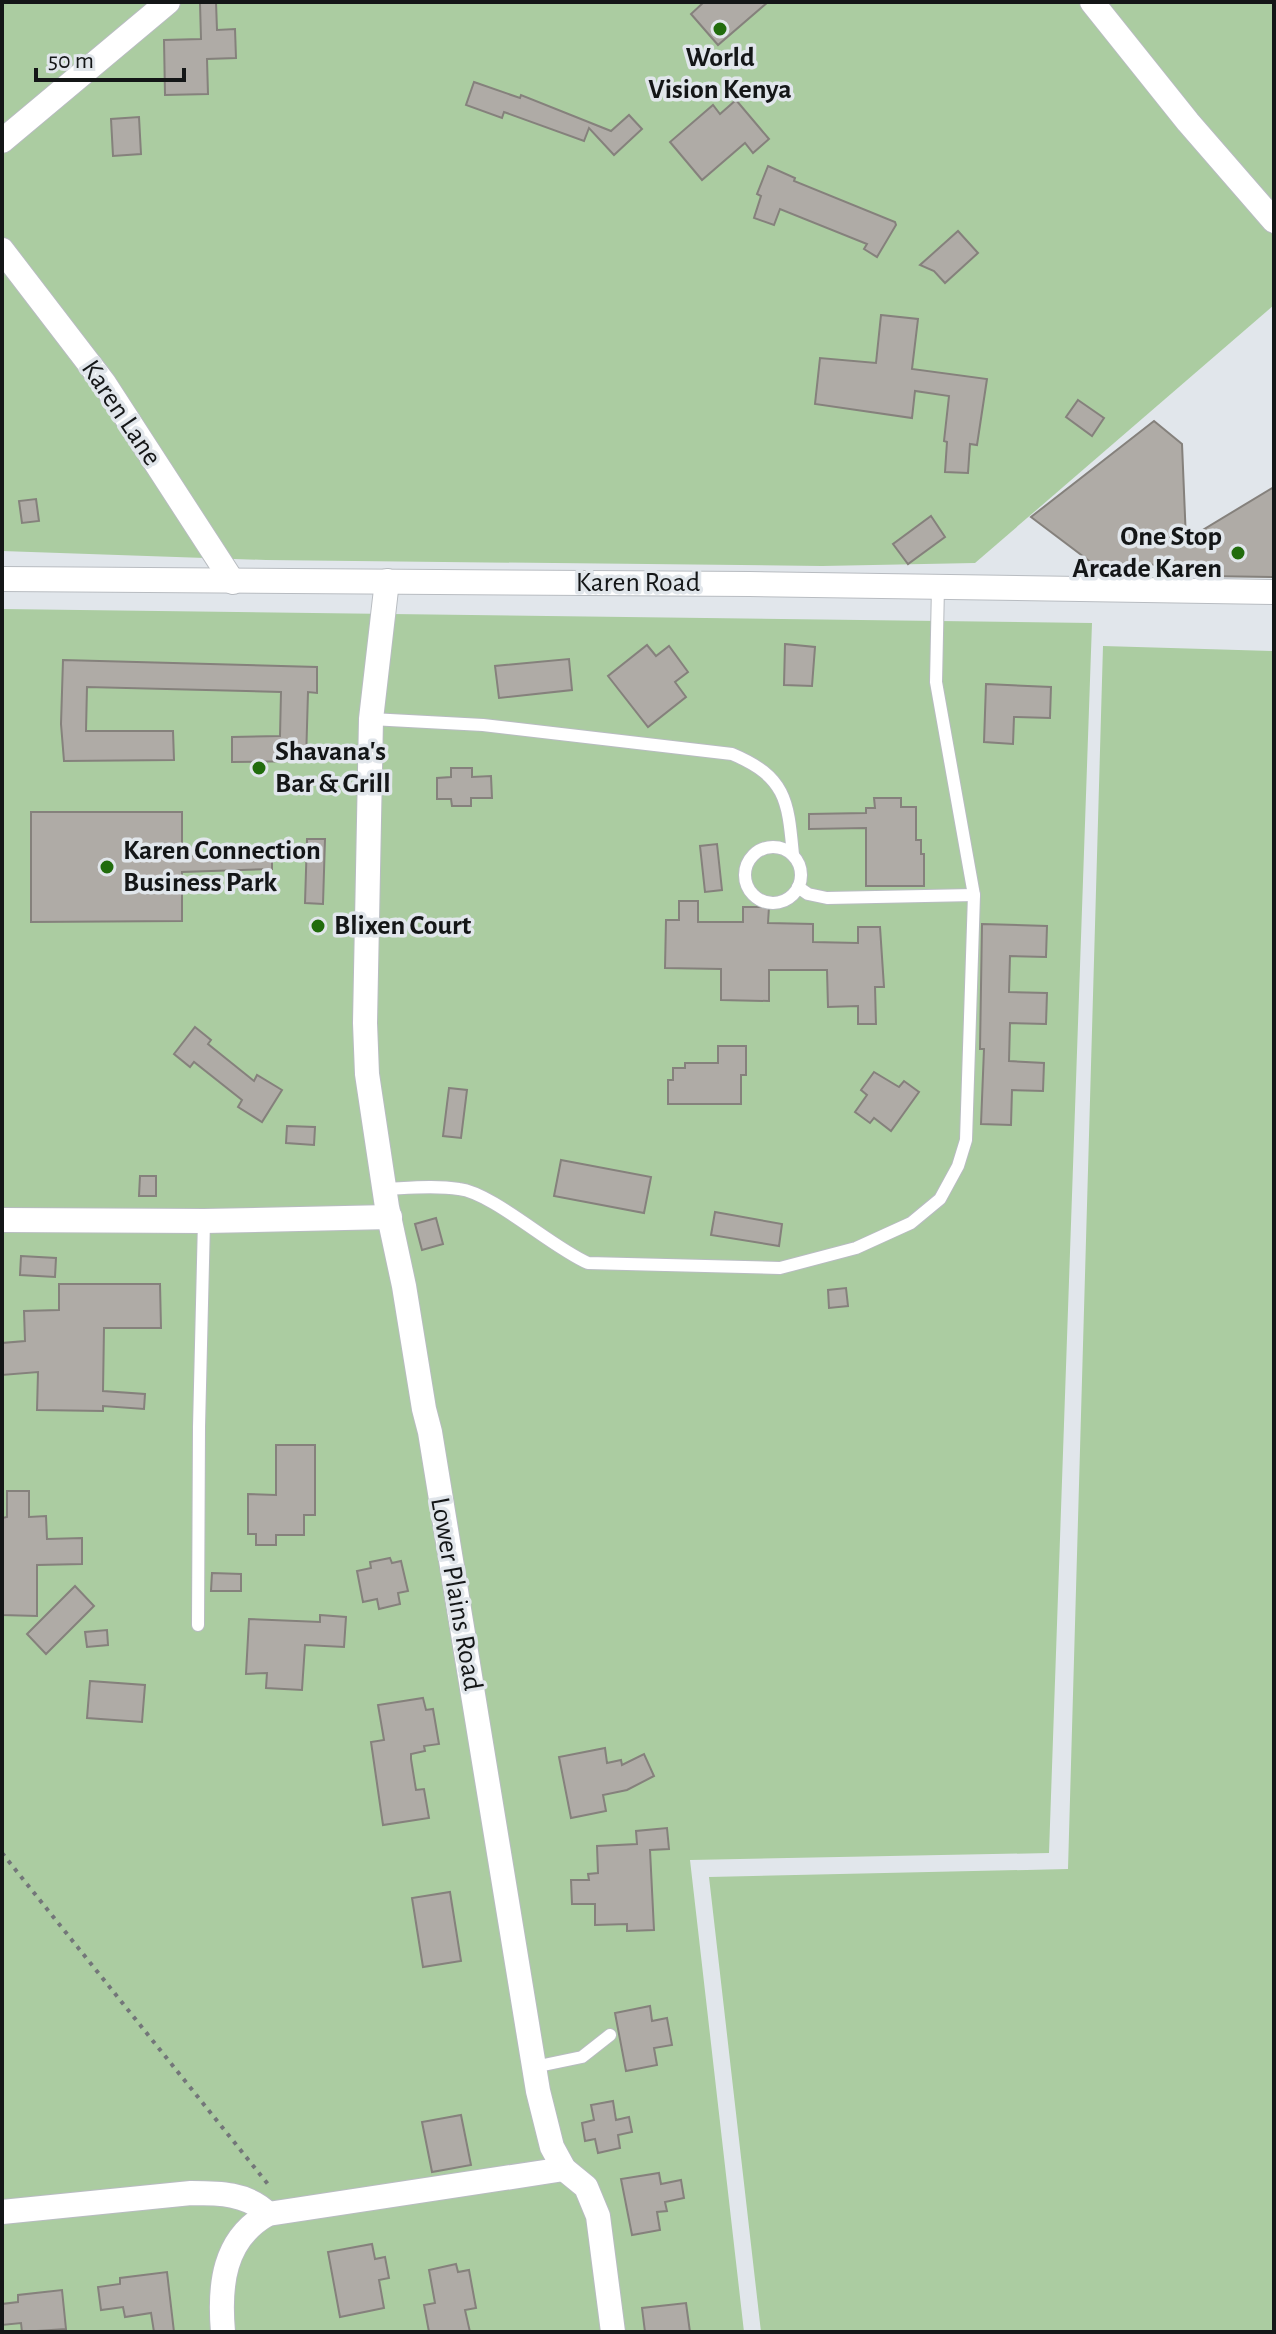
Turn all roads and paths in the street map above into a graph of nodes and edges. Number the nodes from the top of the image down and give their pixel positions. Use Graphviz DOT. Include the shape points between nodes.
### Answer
graph roads {
  1 [pos="168,2"];
  2 [pos="1092,2"];
  3 [pos="2,141"];
  4 [pos="1274,221"];
  5 [pos="2,250"];
  6 [pos="2,579"];
  7 [pos="387,581"];
  8 [pos="233,582"];
  9 [pos="938,586"];
  10 [pos="1274,592"];
  11 [pos="371,719"];
  12 [pos="793,855"];
  13 [pos="798,887"];
  14 [pos="974,895"];
  15 [pos="384,1189"];
  16 [pos="390,1217"];
  17 [pos="2,1220"];
  18 [pos="204,1221"];
  19 [pos="198,1625"];
  20 [pos="2,1853"];
  21 [pos="610,2035"];
  22 [pos="534,2067"];
  23 [pos="564,2169"];
  24 [pos="2,2212"];
  25 [pos="278,2212"];
  26 [pos="223,2332"];
  27 [pos="613,2332"];
  1 -- 3 [label="street"];
  2 -- 4 [label="street"];
  5 -- 8 [label="street, Karen Lane" via="104,383"];
  6 -- 8 [label="street, Karen Road"];
  7 -- 8 [label="street, Karen Road"];
  7 -- 9 [label="street, Karen Road"];
  7 -- 11 [label="street, Lower Plains Road"];
  9 -- 10 [label="street, Karen Road"];
  9 -- 14 [label="lane" via="936,682"];
  11 -- 12 [label="lane" via="483,725 732,754 776,782 789,809"];
  11 -- 15 [label="street, Lower Plains Road" via="365,1023 368,1086"];
  12 -- 13 [label="lane" via="800,868"];
  12 -- 13 [label="lane" via="775,847 757,852 750,859 746,882 749,891 769,903 788,899"];
  13 -- 14 [label="lane" via="827,898"];
  14 -- 15 [label="lane" via="966,1140 940,1199 911,1223 856,1248 780,1268 588,1263 481,1196 460,1189"];
  15 -- 16 [label="street, Lower Plains Road"];
  16 -- 18 [label="street"];
  16 -- 22 [label="street, Lower Plains Road"];
  17 -- 18 [label="street"];
  18 -- 19 [label="lane"];
  20 -- 25 [label="path"];
  21 -- 22 [label="lane" via="582,2057"];
  22 -- 23 [label="street, Lower Plains Road" via="549,2135"];
  23 -- 25 [label="street"];
  23 -- 27 [label="street, Lower Plains Road" via="586,2187 598,2216"];
  24 -- 25 [label="street" via="191,2193 244,2198"];
  25 -- 26 [label="street" via="254,2221 224,2270"];
}
